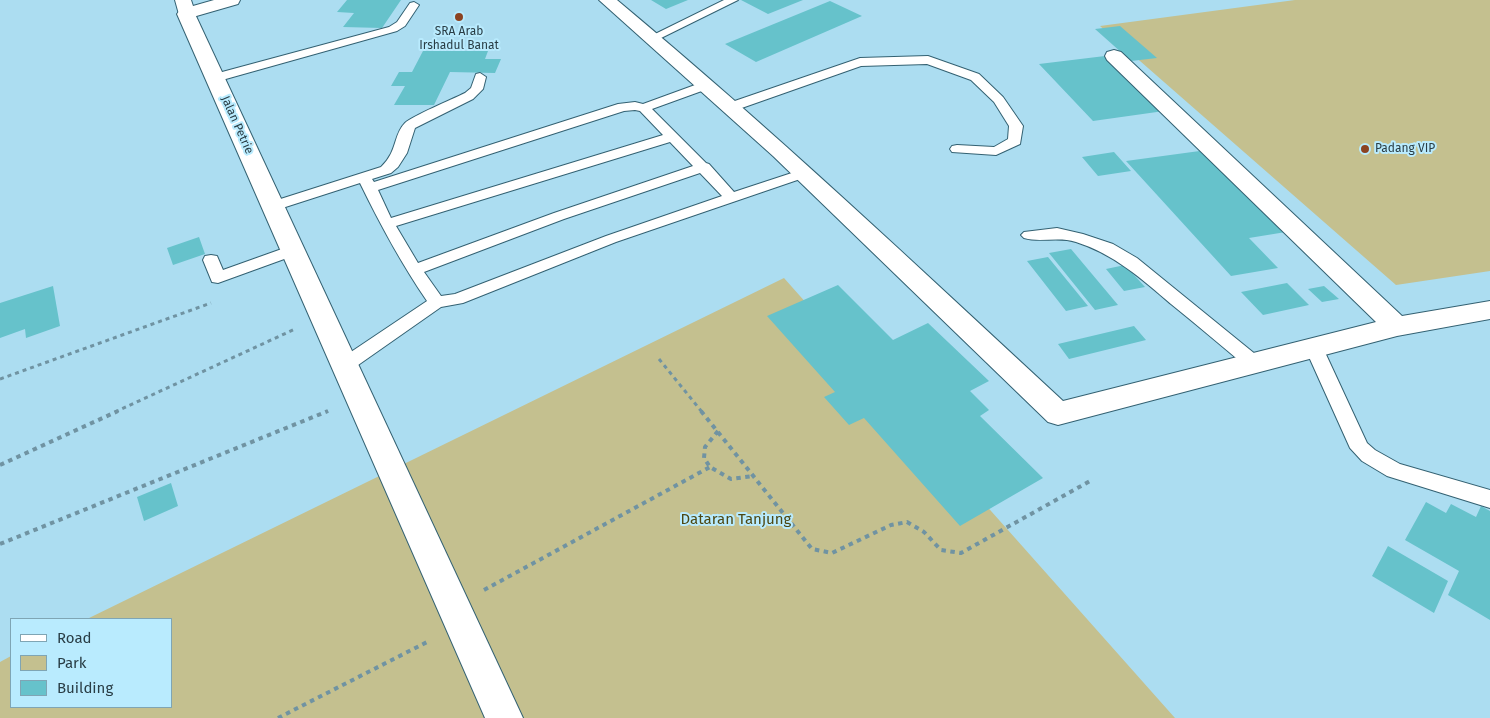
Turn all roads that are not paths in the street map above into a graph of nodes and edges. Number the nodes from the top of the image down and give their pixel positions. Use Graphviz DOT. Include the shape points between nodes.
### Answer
graph roads {
  1 [pos="232,0"];
  2 [pos="607,0"];
  3 [pos="734,0"];
  4 [pos="414,5"];
  5 [pos="185,7"];
  6 [pos="653,38"];
  7 [pos="1114,56"];
  8 [pos="480,77"];
  9 [pos="216,78"];
  10 [pos="706,85"];
  11 [pos="731,107"];
  12 [pos="644,108"];
  13 [pos="672,137"];
  14 [pos="957,149"];
  15 [pos="704,167"];
  16 [pos="804,173"];
  17 [pos="367,182"];
  18 [pos="730,197"];
  19 [pos="273,206"];
  20 [pos="387,224"];
  21 [pos="1029,235"];
  22 [pos="293,250"];
  23 [pos="211,260"];
  24 [pos="414,270"];
  25 [pos="437,302"];
  26 [pos="1490,310"];
  27 [pos="1396,326"];
  28 [pos="1314,348"];
  29 [pos="1254,363"];
  30 [pos="345,365"];
  31 [pos="1490,499"];
  32 [pos="504,718"];
  1 -- 5 [label="street"];
  2 -- 6 [label="street"];
  3 -- 6 [label="lane"];
  4 -- 9 [label="lane" via="401,24 393,29"];
  5 -- 9 [label="street, Jalan Petrie"];
  6 -- 10 [label="street"];
  7 -- 27 [label="street"];
  8 -- 17 [label="lane" via="477,89 469,96 410,125 396,161"];
  9 -- 19 [label="street, Jalan Petrie"];
  10 -- 11 [label="street"];
  10 -- 12 [label="lane"];
  11 -- 14 [label="lane" via="860,62 928,60 975,77 999,100 1016,126 1015,141 996,151"];
  11 -- 16 [label="street"];
  12 -- 13 [label="lane"];
  12 -- 17 [label="lane" via="623,106"];
  13 -- 15 [label="lane"];
  13 -- 20 [label="lane"];
  15 -- 18 [label="lane"];
  15 -- 24 [label="lane"];
  16 -- 18 [label="lane"];
  16 -- 29 [label="street" via="1058,414"];
  17 -- 19 [label="lane"];
  17 -- 20 [label="lane"];
  18 -- 25 [label="lane" via="611,239 457,300"];
  19 -- 22 [label="street, Jalan Petrie"];
  20 -- 24 [label="lane"];
  21 -- 29 [label="lane" via="1057,233 1108,248 1131,262"];
  22 -- 23 [label="lane" via="218,278"];
  22 -- 30 [label="street, Jalan Petrie"];
  24 -- 25 [label="lane"];
  25 -- 30 [label="lane"];
  26 -- 27 [label="street"];
  27 -- 28 [label="street"];
  28 -- 29 [label="street"];
  28 -- 31 [label="lane" via="1360,448 1370,458 1400,474"];
  30 -- 32 [label="street, Jalan Petrie"];
}
